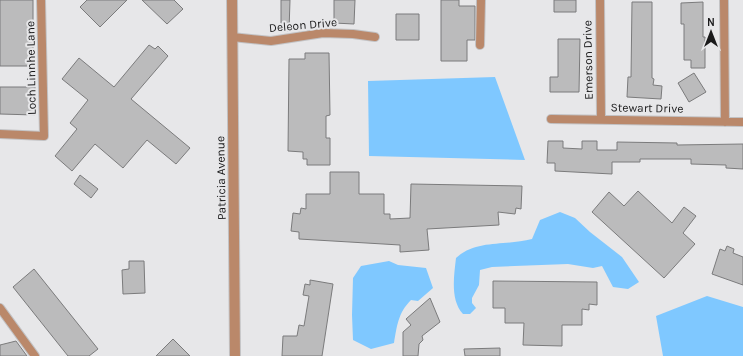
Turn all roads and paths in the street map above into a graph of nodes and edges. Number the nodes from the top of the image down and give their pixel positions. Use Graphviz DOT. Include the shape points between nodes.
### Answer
graph roads {
  1 [pos="41,0"];
  2 [pos="232,0"];
  3 [pos="481,0"];
  4 [pos="600,0"];
  5 [pos="724,0"];
  6 [pos="232,38"];
  7 [pos="375,38"];
  8 [pos="480,45"];
  9 [pos="551,119"];
  10 [pos="601,119"];
  11 [pos="725,122"];
  12 [pos="743,122"];
  13 [pos="0,134"];
  14 [pos="0,308"];
  15 [pos="35,356"];
  16 [pos="235,356"];
  1 -- 13 [label="street, Loch Linnhe Lane" via="44,136"];
  2 -- 6 [label="street, Patricia Avenue"];
  3 -- 8 [label="street"];
  4 -- 10 [label="street, Emerson Drive"];
  5 -- 11 [label="street"];
  6 -- 7 [label="street, Deleon Drive" via="271,41 323,34 353,34"];
  6 -- 16 [label="street, Patricia Avenue"];
  9 -- 10 [label="street, Stewart Drive"];
  10 -- 11 [label="street, Stewart Drive"];
  11 -- 12 [label="street, Stewart Drive"];
  14 -- 15 [label="street"];
}
